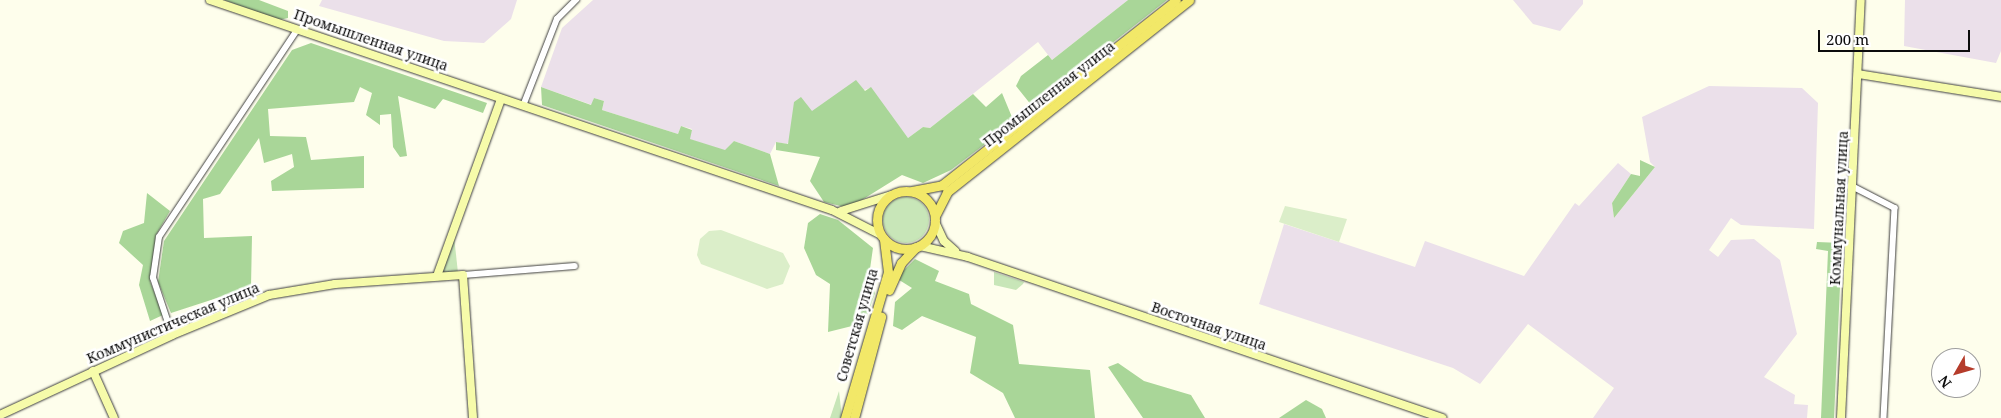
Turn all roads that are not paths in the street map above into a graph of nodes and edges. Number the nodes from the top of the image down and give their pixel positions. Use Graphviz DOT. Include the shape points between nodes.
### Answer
graph roads {
  1 [pos="210,0"];
  2 [pos="576,0"];
  3 [pos="1176,0"];
  4 [pos="1189,0"];
  5 [pos="1861,0"];
  6 [pos="297,30"];
  7 [pos="1858,74"];
  8 [pos="2001,97"];
  9 [pos="501,99"];
  10 [pos="523,106"];
  11 [pos="1036,116"];
  12 [pos="1852,186"];
  13 [pos="912,191"];
  14 [pos="891,195"];
  15 [pos="832,210"];
  16 [pos="935,219"];
  17 [pos="883,237"];
  18 [pos="918,246"];
  19 [pos="968,257"];
  20 [pos="574,266"];
  21 [pos="463,275"];
  22 [pos="437,276"];
  23 [pos="884,297"];
  24 [pos="877,318"];
  25 [pos="172,334"];
  26 [pos="93,371"];
  27 [pos="0,415"];
  28 [pos="114,418"];
  29 [pos="473,418"];
  30 [pos="845,418"];
  31 [pos="854,418"];
  32 [pos="1442,418"];
  33 [pos="1841,418"];
  34 [pos="1884,418"];
  1 -- 6 [label="street, Промышленная улица"];
  2 -- 10 [label="street" via="557,19"];
  3 -- 11 [label="main road, Промышленная улица"];
  4 -- 11 [label="main road, Промышленная улица"];
  5 -- 7 [label="street, Коммунальная улица"];
  6 -- 9 [label="street, Промышленная улица"];
  6 -- 25 [label="street" via="159,238 153,278"];
  7 -- 8 [label="street"];
  7 -- 12 [label="street, Коммунальная улица"];
  9 -- 10 [label="street, Промышленная улица"];
  9 -- 22 [label="street"];
  10 -- 15 [label="street, Промышленная улица"];
  11 -- 13 [label="main road, Промышленная улица" via="942,185"];
  11 -- 16 [label="main road, Промышленная улица" via="947,192"];
  12 -- 33 [label="street, Коммунальная улица"];
  12 -- 34 [label="street" via="1895,208"];
  13 -- 14 [label="main road"];
  13 -- 16 [label="main road" via="928,201"];
  14 -- 15 [label="street, Промышленная улица" via="850,211"];
  14 -- 17 [label="main road" via="878,213"];
  15 -- 17 [label="street, Промышленная улица"];
  16 -- 18 [label="main road" via="929,237"];
  16 -- 19 [label="street, Восточная улица" via="944,241"];
  17 -- 18 [label="main road" via="899,248"];
  17 -- 23 [label="main road, Советская улица" via="889,263"];
  18 -- 19 [label="street, Восточная улица"];
  18 -- 23 [label="main road, Советская улица" via="898,269"];
  19 -- 32 [label="street, Восточная улица"];
  20 -- 21 [label="street, Коммунистическая улица"];
  21 -- 22 [label="street, Коммунистическая улица"];
  21 -- 29 [label="street"];
  22 -- 25 [label="street, Коммунистическая улица" via="335,284 269,295"];
  23 -- 24 [label="main road, Советская улица"];
  24 -- 30 [label="main road, Советская улица"];
  24 -- 31 [label="main road, Советская улица"];
  25 -- 26 [label="street, Коммунистическая улица"];
  26 -- 27 [label="street, Коммунистическая улица"];
  26 -- 28 [label="street"];
}
